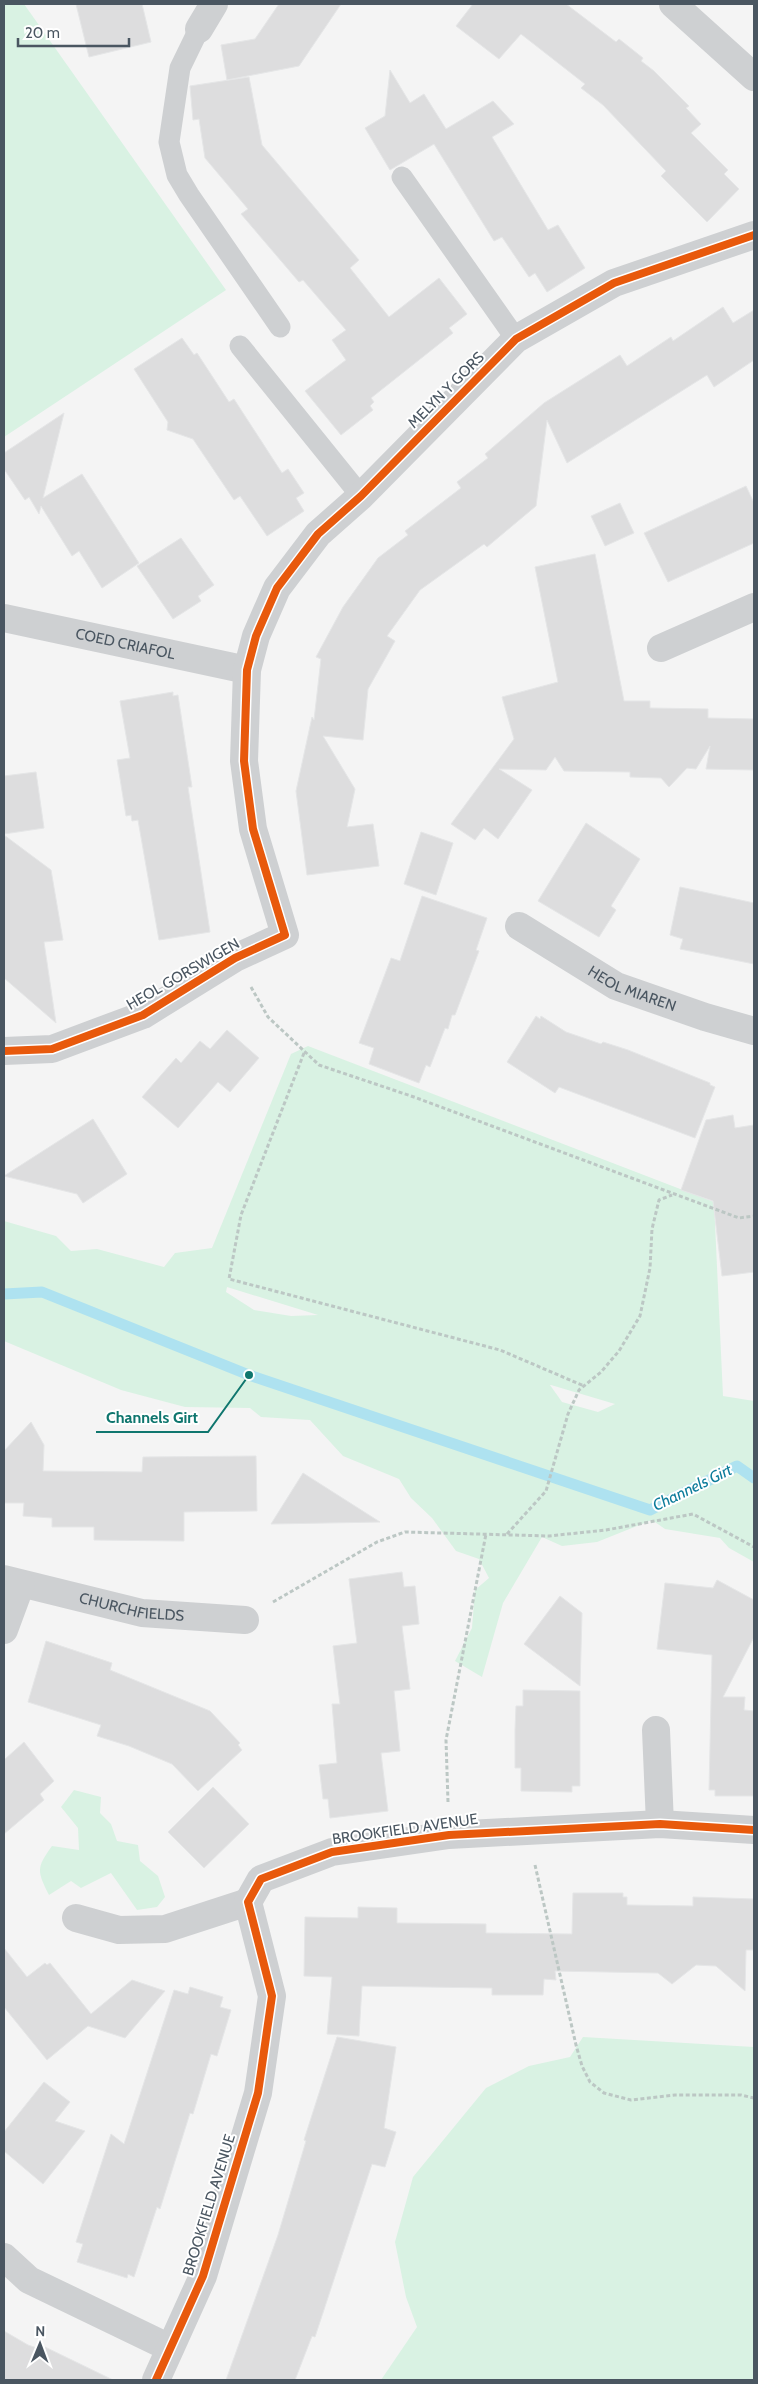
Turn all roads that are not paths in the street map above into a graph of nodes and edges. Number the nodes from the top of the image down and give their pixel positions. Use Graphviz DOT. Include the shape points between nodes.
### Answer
graph roads {
  1 [pos="214,4"];
  2 [pos="673,4"];
  3 [pos="199,29"];
  4 [pos="754,77"];
  5 [pos="402,177"];
  6 [pos="754,235"];
  7 [pos="280,327"];
  8 [pos="516,339"];
  9 [pos="240,346"];
  10 [pos="361,496"];
  11 [pos="754,607"];
  12 [pos="4,618"];
  13 [pos="661,648"];
  14 [pos="247,670"];
  15 [pos="519,926"];
  16 [pos="754,1031"];
  17 [pos="4,1051"];
  18 [pos="13,1581"];
  19 [pos="245,1620"];
  20 [pos="4,1630"];
  21 [pos="656,1730"];
  22 [pos="660,1824"];
  23 [pos="754,1830"];
  24 [pos="248,1902"];
  25 [pos="76,1918"];
  26 [pos="4,2257"];
  27 [pos="170,2348"];
  28 [pos="156,2380"];
  1 -- 3 [label="street"];
  2 -- 4 [label="street"];
  3 -- 7 [label="lane" via="180,68 169,142 171,156 177,175 189,195"];
  5 -- 8 [label="lane"];
  6 -- 8 [label="street, MELYN Y GORS" via="614,283"];
  8 -- 10 [label="street, MELYN Y GORS"];
  9 -- 10 [label="lane"];
  10 -- 14 [label="street, MELYN Y GORS" via="318,534 277,588 256,636"];
  11 -- 13 [label="street"];
  12 -- 14 [label="street, COED CRIAFOL"];
  14 -- 17 [label="street, HEOL GORSWIGEN" via="244,761 253,829 285,935 235,958 143,1015 52,1049"];
  15 -- 16 [label="street, HEOL MIAREN" via="616,986"];
  18 -- 19 [label="street, CHURCHFIELDS" via="142,1613"];
  18 -- 20 [label="street, CHURCHFIELDS"];
  21 -- 22 [label="street"];
  22 -- 23 [label="street, BROOKFIELD AVENUE"];
  22 -- 24 [label="street, BROOKFIELD AVENUE" via="449,1835 332,1852 261,1879"];
  24 -- 25 [label="street" via="165,1929 119,1930"];
  24 -- 27 [label="street, BROOKFIELD AVENUE" via="272,1996 258,2093 203,2276"];
  26 -- 27 [label="street" via="30,2280"];
  27 -- 28 [label="street, BROOKFIELD AVENUE"];
}
